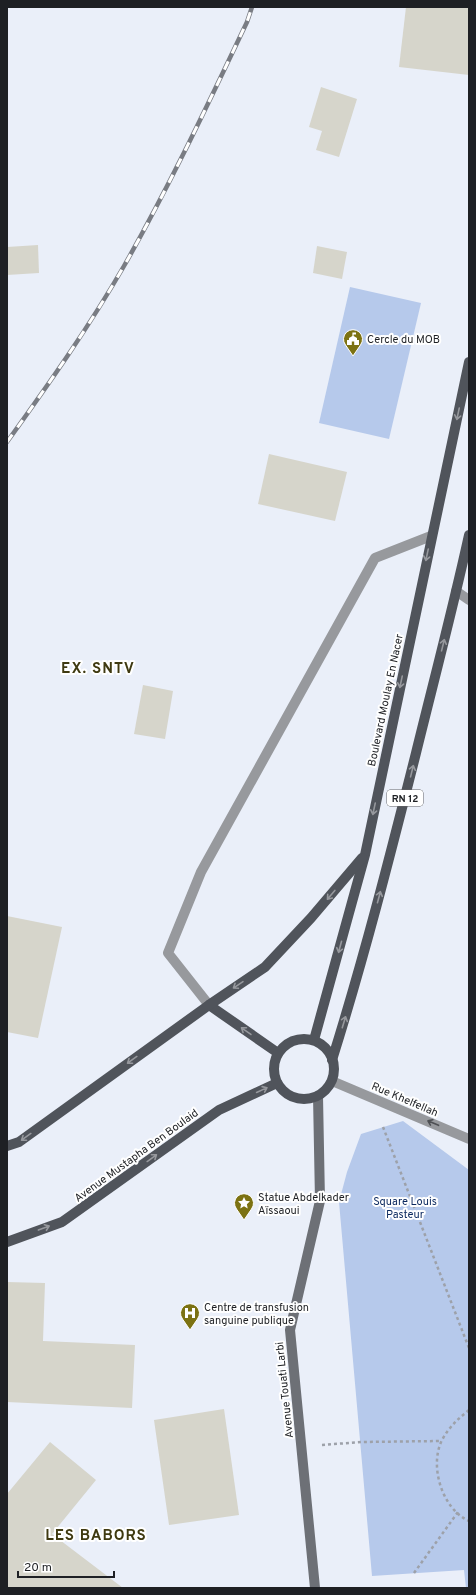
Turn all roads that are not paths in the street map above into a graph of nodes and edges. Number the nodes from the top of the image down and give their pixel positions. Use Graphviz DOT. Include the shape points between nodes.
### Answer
graph roads {
  1 [pos="469,362"];
  2 [pos="469,535"];
  3 [pos="432,536"];
  4 [pos="456,592"];
  5 [pos="469,600"];
  6 [pos="365,855"];
  7 [pos="209,1005"];
  8 [pos="314,1040"];
  9 [pos="278,1053"];
  10 [pos="332,1060"];
  11 [pos="332,1081"];
  12 [pos="277,1083"];
  13 [pos="318,1096"];
  14 [pos="468,1137"];
  15 [pos="7,1146"];
  16 [pos="7,1242"];
  17 [pos="315,1588"];
  1 -- 3 [label="main road, Boulevard Moulay En Nacer / RN 12, one-way"];
  2 -- 4 [label="main road, RN 12"];
  3 -- 6 [label="main road, Boulevard Moulay En Nacer / RN 12, one-way"];
  3 -- 7 [label="street" via="375,558 201,872 168,953"];
  4 -- 5 [label="street"];
  10 -- 4 [label="main road, RN 12, one-way" via="390,858"];
  6 -- 7 [label="main road, one-way" via="312,918 265,967"];
  6 -- 8 [label="main road, Boulevard Moulay En Nacer / RN 12, one-way"];
  9 -- 7 [label="main road, one-way"];
  7 -- 15 [label="main road, one-way" via="19,1142"];
  8 -- 9 [label="main road" via="294,1040"];
  8 -- 10 [label="main road" via="325,1048"];
  9 -- 12 [label="main road" via="274,1062"];
  10 -- 11 [label="main road"];
  11 -- 13 [label="main road"];
  14 -- 11 [label="street, Rue Khelfellah, one-way"];
  12 -- 13 [label="main road" via="282,1090 296,1098"];
  16 -- 12 [label="main road, Avenue Mustapha Ben Boulaid, one-way" via="62,1222 219,1110"];
  13 -- 17 [label="main road, Avenue Touati Larbi" via="320,1201 290,1330"];
}
